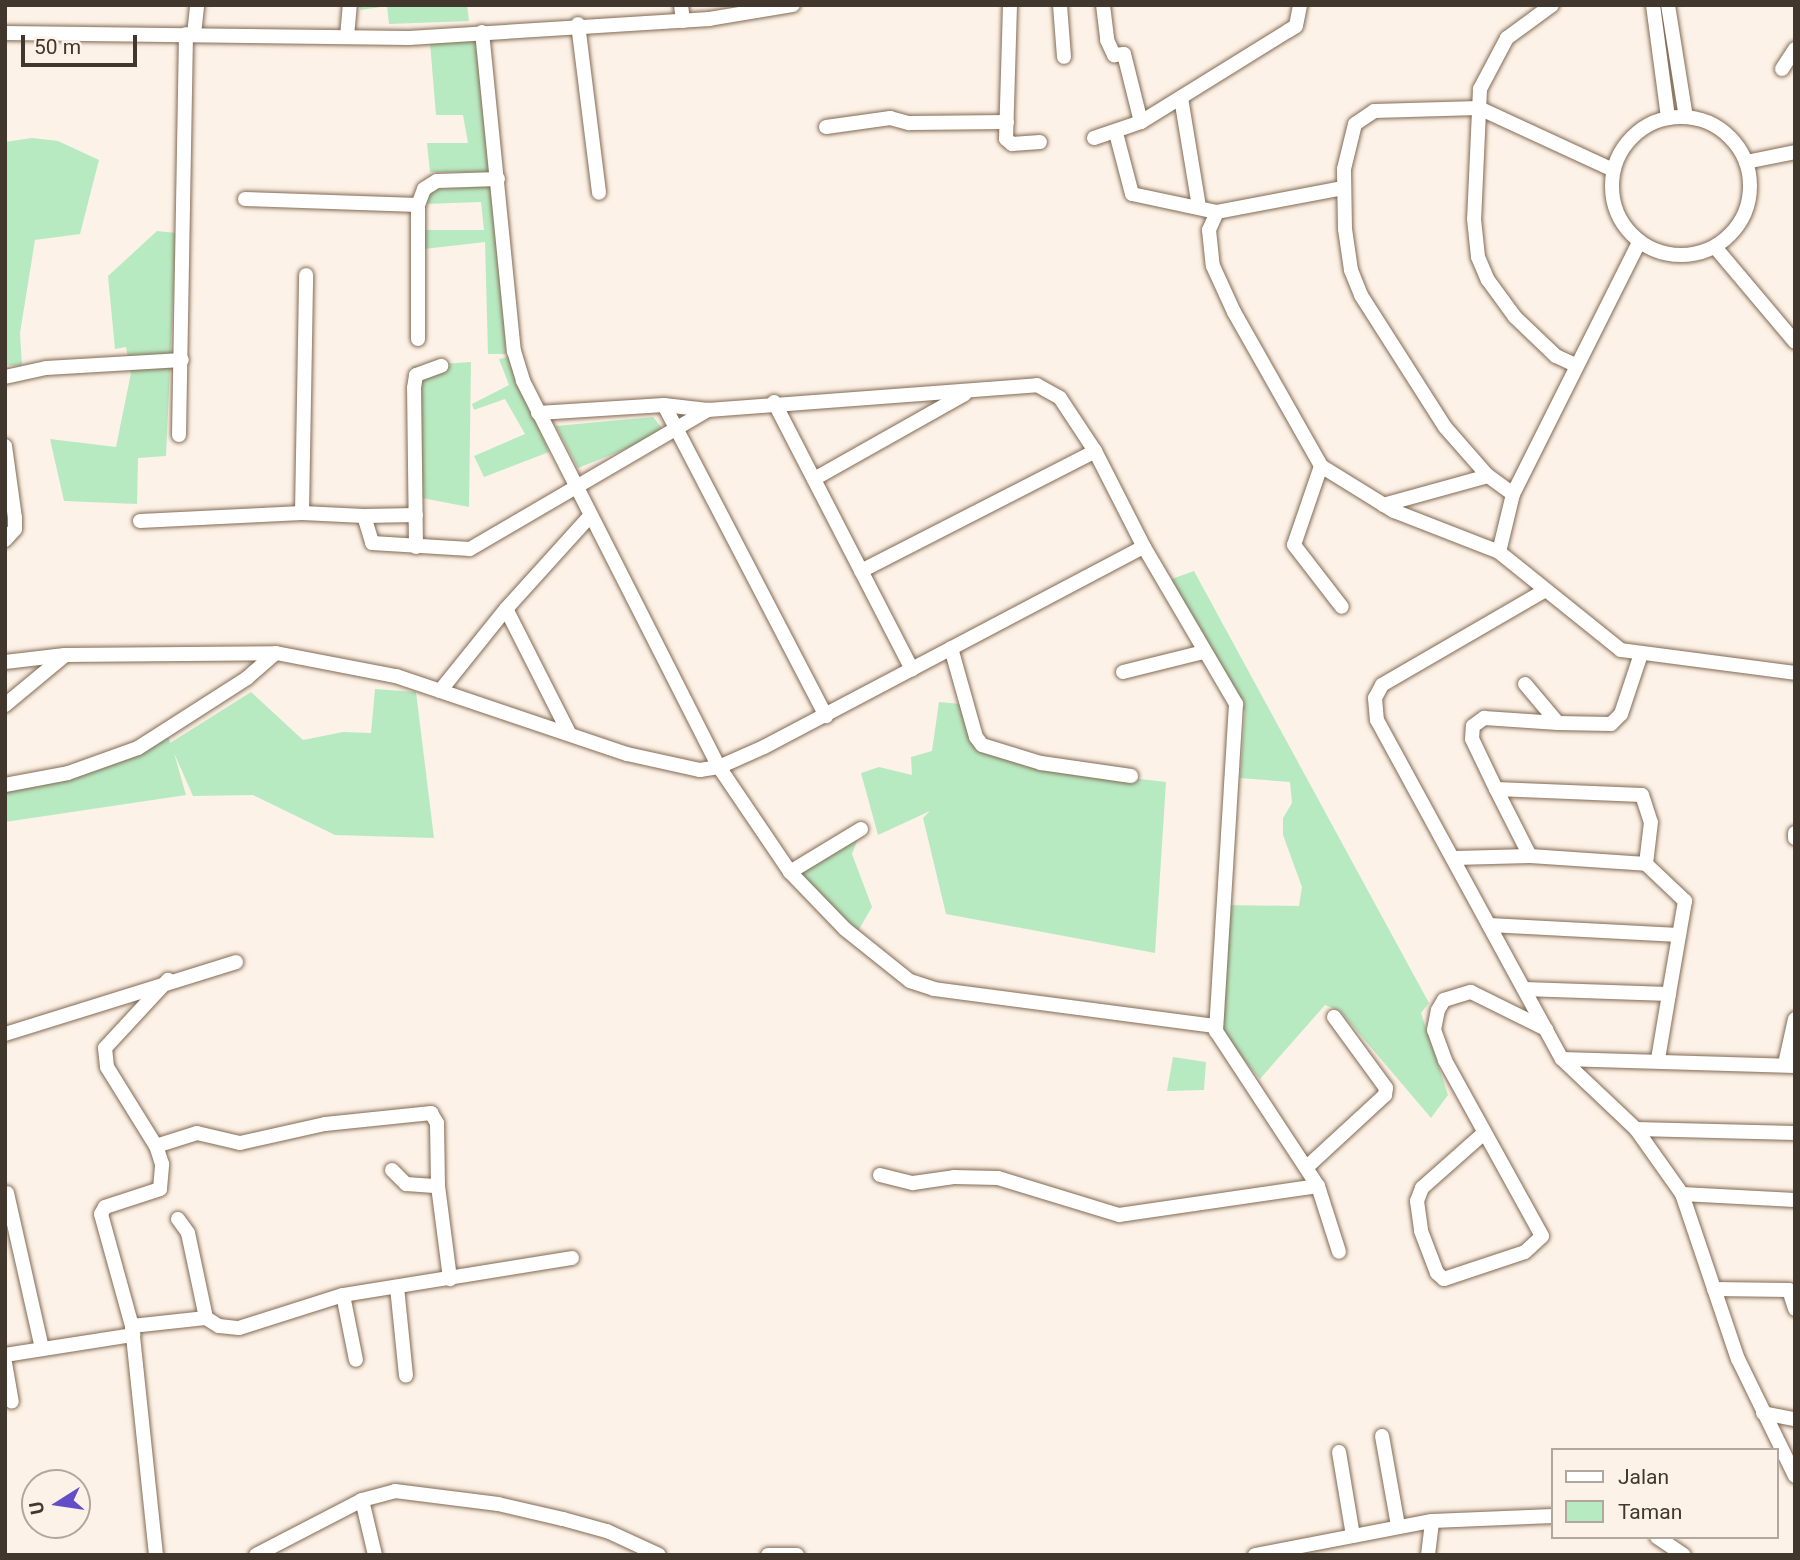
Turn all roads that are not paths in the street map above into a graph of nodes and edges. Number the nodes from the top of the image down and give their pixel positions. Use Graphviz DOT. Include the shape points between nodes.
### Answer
graph roads {
  1 [pos="197,5"];
  2 [pos="350,5"];
  3 [pos="681,5"];
  4 [pos="793,5"];
  5 [pos="1010,5"];
  6 [pos="1060,5"];
  7 [pos="1104,5"];
  8 [pos="1300,5"];
  9 [pos="1552,5"];
  10 [pos="1653,5"];
  11 [pos="1668,5"];
  12 [pos="684,21"];
  13 [pos="578,24"];
  14 [pos="482,32"];
  15 [pos="5,33"];
  16 [pos="190,34"];
  17 [pos="347,37"];
  18 [pos="1795,49"];
  19 [pos="1065,57"];
  20 [pos="1782,69"];
  21 [pos="1181,98"];
  22 [pos="1479,108"];
  23 [pos="1686,117"];
  24 [pos="1668,118"];
  25 [pos="1007,122"];
  26 [pos="1142,122"];
  27 [pos="826,127"];
  28 [pos="1116,133"];
  29 [pos="1094,138"];
  30 [pos="1040,142"];
  31 [pos="1795,152"];
  32 [pos="1746,162"];
  33 [pos="1614,170"];
  34 [pos="498,179"];
  35 [pos="1343,188"];
  36 [pos="599,193"];
  37 [pos="245,199"];
  38 [pos="418,205"];
  39 [pos="1199,207"];
  40 [pos="1217,212"];
  41 [pos="1639,242"];
  42 [pos="1715,247"];
  43 [pos="306,275"];
  44 [pos="418,339"];
  45 [pos="1795,342"];
  46 [pos="182,360"];
  47 [pos="1576,365"];
  48 [pos="441,366"];
  49 [pos="5,377"];
  50 [pos="969,392"];
  51 [pos="774,402"];
  52 [pos="664,405"];
  53 [pos="708,410"];
  54 [pos="538,413"];
  55 [pos="676,430"];
  56 [pos="179,435"];
  57 [pos="5,446"];
  58 [pos="1095,451"];
  59 [pos="6,456"];
  60 [pos="1321,466"];
  61 [pos="1488,476"];
  62 [pos="814,479"];
  63 [pos="573,486"];
  64 [pos="1513,494"];
  65 [pos="1383,505"];
  66 [pos="302,513"];
  67 [pos="416,515"];
  68 [pos="365,516"];
  69 [pos="590,516"];
  70 [pos="140,522"];
  71 [pos="5,540"];
  72 [pos="416,547"];
  73 [pos="1144,547"];
  74 [pos="1499,552"];
  75 [pos="861,571"];
  76 [pos="1544,591"];
  77 [pos="1342,607"];
  78 [pos="506,609"];
  79 [pos="951,648"];
  80 [pos="1204,652"];
  81 [pos="276,653"];
  82 [pos="1641,654"];
  83 [pos="65,656"];
  84 [pos="5,662"];
  85 [pos="912,669"];
  86 [pos="1124,671"];
  87 [pos="1795,673"];
  88 [pos="1525,684"];
  89 [pos="440,691"];
  90 [pos="5,705"];
  91 [pos="826,716"];
  92 [pos="1558,723"];
  93 [pos="569,733"];
  94 [pos="719,767"];
  95 [pos="1130,776"];
  96 [pos="5,785"];
  97 [pos="1496,789"];
  98 [pos="861,829"];
  99 [pos="1795,833"];
  100 [pos="1795,838"];
  101 [pos="1530,856"];
  102 [pos="1455,858"];
  103 [pos="1646,864"];
  104 [pos="790,872"];
  105 [pos="1489,925"];
  106 [pos="1679,935"];
  107 [pos="236,962"];
  108 [pos="169,980"];
  109 [pos="1524,989"];
  110 [pos="1669,993"];
  111 [pos="1334,1017"];
  112 [pos="1795,1018"];
  113 [pos="1216,1026"];
  114 [pos="1546,1029"];
  115 [pos="5,1034"];
  116 [pos="1562,1059"];
  117 [pos="1658,1059"];
  118 [pos="1790,1065"];
  119 [pos="1636,1129"];
  120 [pos="1484,1133"];
  121 [pos="1795,1133"];
  122 [pos="156,1146"];
  123 [pos="1308,1166"];
  124 [pos="392,1170"];
  125 [pos="880,1175"];
  126 [pos="438,1186"];
  127 [pos="1318,1186"];
  128 [pos="7,1193"];
  129 [pos="1682,1194"];
  130 [pos="1795,1200"];
  131 [pos="178,1219"];
  132 [pos="1339,1252"];
  133 [pos="572,1258"];
  134 [pos="450,1279"];
  135 [pos="397,1287"];
  136 [pos="1714,1289"];
  137 [pos="1792,1290"];
  138 [pos="343,1295"];
  139 [pos="1795,1309"];
  140 [pos="206,1318"];
  141 [pos="133,1330"];
  142 [pos="42,1348"];
  143 [pos="5,1355"];
  144 [pos="356,1360"];
  145 [pos="5,1363"];
  146 [pos="405,1376"];
  147 [pos="12,1401"];
  148 [pos="1763,1413"];
  149 [pos="1795,1419"];
  150 [pos="1382,1436"];
  151 [pos="1339,1452"];
  152 [pos="1795,1476"];
  153 [pos="362,1500"];
  154 [pos="1552,1516"];
  155 [pos="1432,1521"];
  156 [pos="1398,1526"];
  157 [pos="1353,1536"];
  158 [pos="1660,1539"];
  159 [pos="1330,1548"];
  160 [pos="773,1554"];
  161 [pos="1261,1554"];
  162 [pos="1681,1554"];
  163 [pos="156,1555"];
  164 [pos="256,1555"];
  165 [pos="375,1555"];
  166 [pos="659,1555"];
  167 [pos="797,1555"];
  168 [pos="1428,1555"];
  1 -- 16 [label="street"];
  2 -- 17 [label="street"];
  3 -- 12 [label="street"];
  4 -- 12 [label="street"];
  5 -- 25 [label="street"];
  6 -- 19 [label="street"];
  7 -- 26 [label="street" via="1107,40 1114,55 1124,54"];
  8 -- 21 [label="street" via="1296,26"];
  9 -- 22 [label="street" via="1507,38 1480,89"];
  10 -- 24 [label="street"];
  11 -- 23 [label="street"];
  12 -- 13 [label="street"];
  13 -- 14 [label="street"];
  13 -- 36 [label="street"];
  14 -- 17 [label="street"];
  14 -- 34 [label="street"];
  15 -- 16 [label="street"];
  16 -- 17 [label="street"];
  16 -- 46 [label="street"];
  18 -- 20 [label="street"];
  21 -- 26 [label="street"];
  21 -- 39 [label="street"];
  22 -- 33 [label="street"];
  22 -- 35 [label="street" via="1374,111 1361,116 1347,152"];
  22 -- 47 [label="street" via="1474,219 1478,257 1515,317 1556,356"];
  23 -- 24 [label="street"];
  23 -- 32 [label="street" via="1723,131"];
  24 -- 33 [label="street" via="1639,130 1619,155"];
  25 -- 27 [label="street" via="909,123 890,118"];
  25 -- 30 [label="street" via="1008,143"];
  26 -- 28 [label="street"];
  28 -- 29 [label="street"];
  28 -- 39 [label="street" via="1128,191"];
  31 -- 32 [label="street"];
  32 -- 42 [label="street" via="1748,204 1736,229"];
  33 -- 41 [label="street" via="1614,204 1623,225"];
  34 -- 38 [label="street" via="437,181 424,189"];
  34 -- 54 [label="street" via="514,351"];
  35 -- 40 [label="street"];
  35 -- 61 [label="street" via="1346,248 1361,295 1445,428"];
  37 -- 38 [label="street"];
  38 -- 44 [label="street"];
  39 -- 40 [label="street"];
  40 -- 60 [label="street" via="1208,241 1213,266 1280,399"];
  41 -- 42 [label="street" via="1682,256"];
  41 -- 47 [label="street"];
  42 -- 45 [label="street"];
  43 -- 66 [label="street"];
  46 -- 49 [label="street" via="46,368"];
  46 -- 56 [label="street"];
  47 -- 64 [label="street"];
  48 -- 67 [label="street" via="416,375"];
  50 -- 51 [label="street"];
  50 -- 58 [label="street" via="1037,385 1051,389"];
  50 -- 62 [label="street"];
  51 -- 53 [label="street"];
  51 -- 62 [label="street"];
  52 -- 53 [label="street"];
  52 -- 54 [label="street"];
  52 -- 55 [label="street"];
  53 -- 55 [label="street"];
  54 -- 63 [label="street"];
  55 -- 63 [label="street"];
  55 -- 91 [label="street"];
  57 -- 59 [label="street"];
  58 -- 73 [label="street"];
  58 -- 75 [label="street"];
  59 -- 71 [label="street" via="15,529"];
  60 -- 65 [label="street"];
  60 -- 77 [label="street" via="1294,545"];
  61 -- 64 [label="street"];
  61 -- 65 [label="street"];
  62 -- 75 [label="street"];
  63 -- 69 [label="street"];
  63 -- 72 [label="street" via="470,549"];
  64 -- 74 [label="street"];
  65 -- 74 [label="street"];
  66 -- 68 [label="street"];
  66 -- 70 [label="street"];
  67 -- 68 [label="street"];
  67 -- 72 [label="street"];
  68 -- 72 [label="street" via="372,543"];
  69 -- 78 [label="street"];
  69 -- 94 [label="street"];
  73 -- 79 [label="street"];
  73 -- 80 [label="street"];
  74 -- 76 [label="street"];
  75 -- 85 [label="street"];
  76 -- 82 [label="street" via="1612,646"];
  76 -- 102 [label="street" via="1377,690 1377,720"];
  78 -- 89 [label="street"];
  78 -- 93 [label="street"];
  79 -- 85 [label="street"];
  79 -- 95 [label="street" via="982,745 1041,763"];
  80 -- 86 [label="street"];
  80 -- 113 [label="street" via="1232,695 1237,712"];
  81 -- 83 [label="street"];
  81 -- 89 [label="street" via="396,676"];
  81 -- 96 [label="street" via="190,718 138,748 68,773"];
  82 -- 87 [label="street"];
  82 -- 92 [label="street" via="1615,722"];
  83 -- 84 [label="street"];
  83 -- 90 [label="street"];
  85 -- 91 [label="street"];
  88 -- 92 [label="street"];
  89 -- 93 [label="street"];
  91 -- 94 [label="street"];
  92 -- 97 [label="street" via="1484,719 1473,726 1472,739"];
  93 -- 94 [label="street" via="676,767"];
  94 -- 104 [label="street"];
  97 -- 101 [label="street"];
  97 -- 103 [label="street" via="1642,795 1651,822"];
  98 -- 104 [label="street"];
  99 -- 100 [label="street"];
  101 -- 102 [label="street"];
  101 -- 103 [label="street"];
  102 -- 105 [label="street"];
  103 -- 106 [label="street" via="1685,901"];
  104 -- 113 [label="street" via="845,929 910,981 934,989"];
  105 -- 106 [label="street"];
  105 -- 109 [label="street"];
  106 -- 110 [label="street"];
  107 -- 108 [label="street"];
  108 -- 115 [label="street"];
  108 -- 122 [label="street" via="105,1048 107,1067"];
  109 -- 110 [label="street"];
  109 -- 114 [label="street"];
  110 -- 117 [label="street"];
  111 -- 123 [label="street" via="1386,1088 1385,1095"];
  112 -- 118 [label="street"];
  113 -- 123 [label="street" via="1222,1043"];
  114 -- 116 [label="street"];
  114 -- 120 [label="street" via="1471,992 1444,1000 1438,1010 1436,1040"];
  116 -- 117 [label="street"];
  116 -- 119 [label="street"];
  117 -- 118 [label="street"];
  119 -- 121 [label="street"];
  119 -- 129 [label="street"];
  120 -- 120 [label="street" via="1422,1188 1417,1201 1421,1231 1437,1273 1444,1279 1525,1252 1540,1242 1538,1223"];
  122 -- 126 [label="street" via="197,1133 240,1143 324,1124 426,1111 437,1123"];
  122 -- 141 [label="street" via="162,1164 160,1189 105,1207 100,1214"];
  123 -- 127 [label="street"];
  124 -- 126 [label="street" via="406,1184"];
  125 -- 127 [label="street" via="913,1183 954,1177 998,1178 1119,1214"];
  126 -- 134 [label="street"];
  127 -- 132 [label="street"];
  128 -- 142 [label="street"];
  129 -- 130 [label="street"];
  129 -- 136 [label="street"];
  131 -- 140 [label="street" via="188,1233"];
  133 -- 134 [label="street"];
  134 -- 135 [label="street"];
  135 -- 138 [label="street"];
  135 -- 146 [label="street"];
  136 -- 137 [label="street"];
  136 -- 148 [label="street"];
  137 -- 139 [label="street"];
  138 -- 140 [label="street" via="239,1328 219,1326"];
  138 -- 144 [label="street"];
  140 -- 141 [label="street"];
  141 -- 142 [label="street"];
  141 -- 163 [label="street"];
  142 -- 143 [label="street"];
  145 -- 147 [label="street"];
  148 -- 149 [label="street"];
  148 -- 152 [label="street"];
  150 -- 156 [label="street"];
  151 -- 157 [label="street"];
  153 -- 164 [label="street"];
  153 -- 165 [label="street"];
  153 -- 166 [label="street" via="395,1491 498,1504 607,1531"];
  154 -- 155 [label="street"];
  155 -- 156 [label="street"];
  155 -- 168 [label="street"];
  156 -- 157 [label="street"];
  157 -- 159 [label="street"];
  158 -- 162 [label="street"];
  159 -- 161 [label="street"];
  160 -- 167 [label="street"];
}
